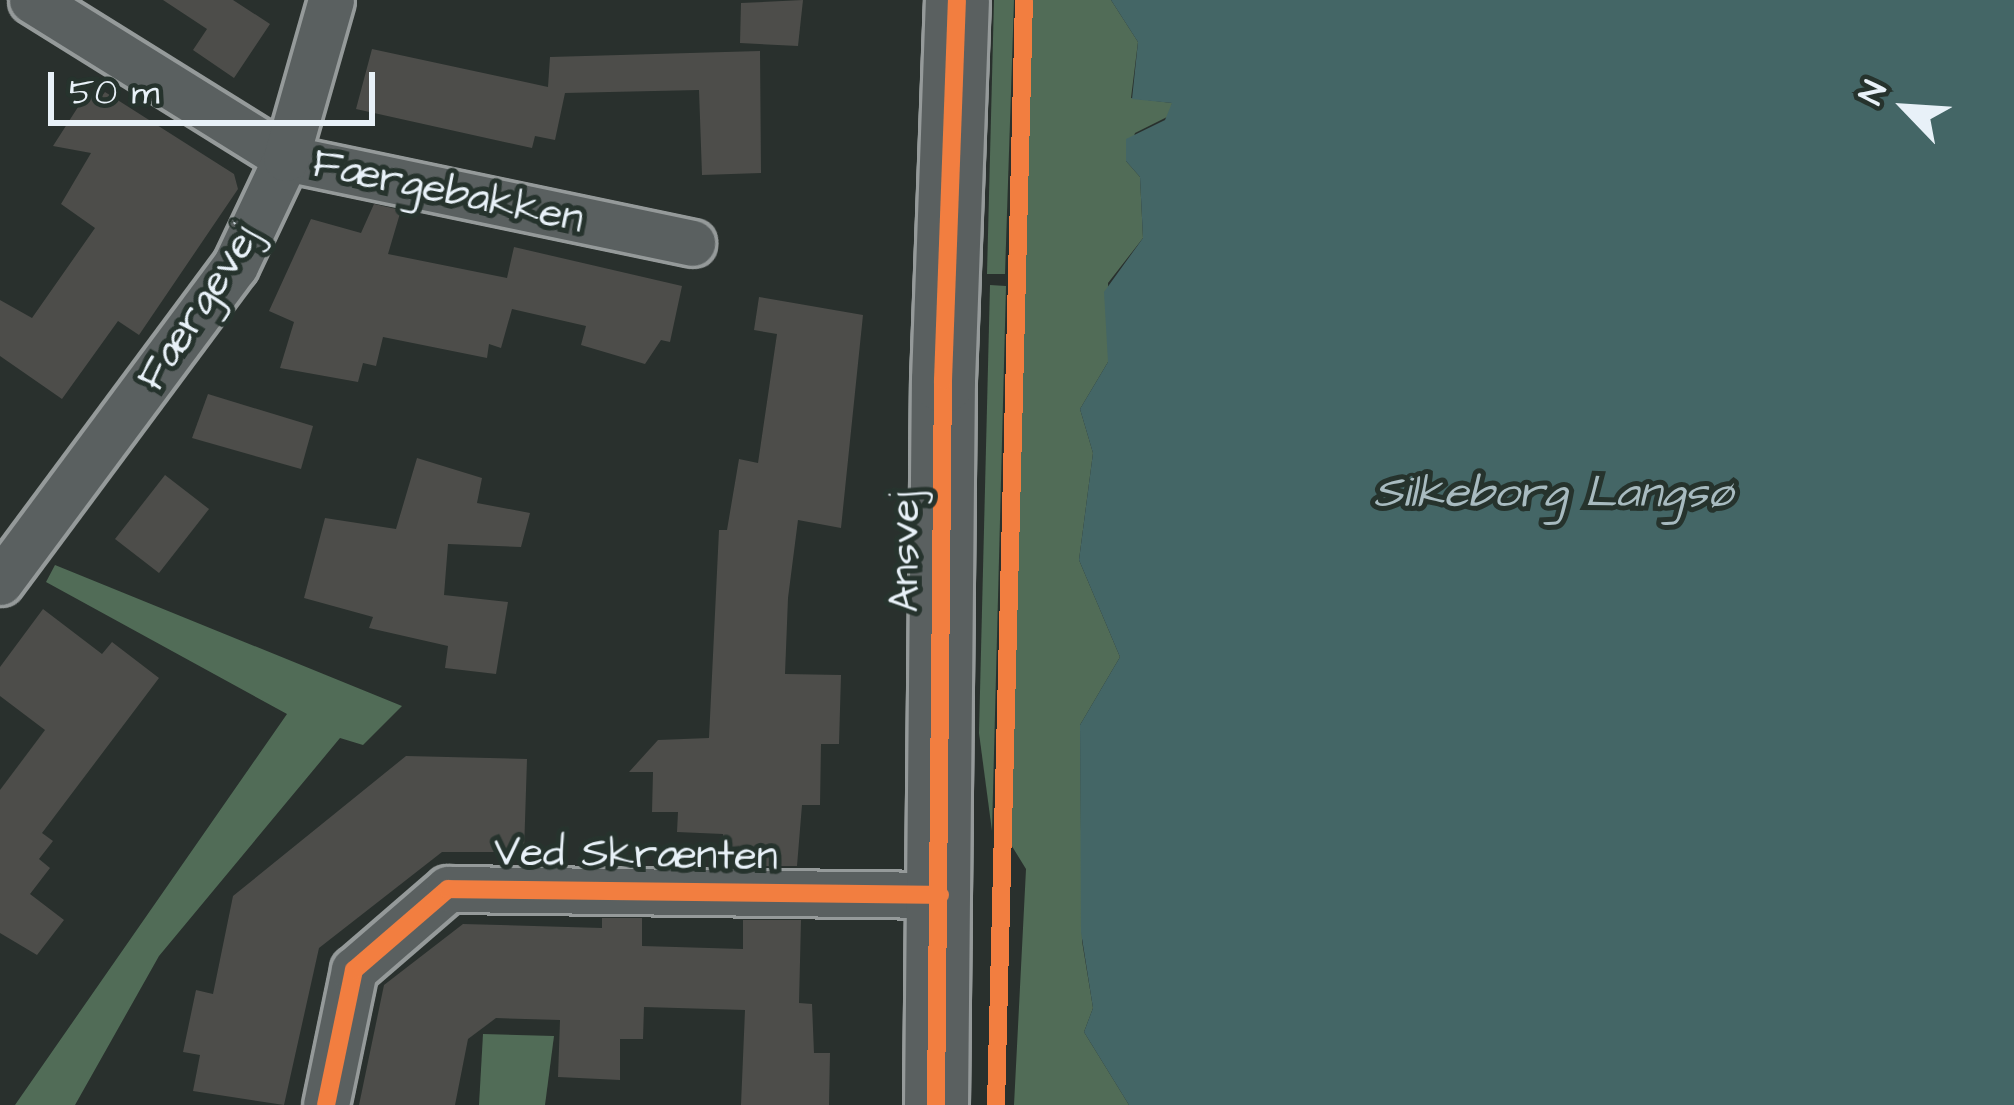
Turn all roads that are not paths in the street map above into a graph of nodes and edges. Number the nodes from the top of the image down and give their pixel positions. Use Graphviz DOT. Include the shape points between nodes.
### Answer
graph roads {
  1 [pos="32,0"];
  2 [pos="331,0"];
  3 [pos="957,0"];
  4 [pos="286,158"];
  5 [pos="692,243"];
  6 [pos="0,582"];
  7 [pos="940,895"];
  8 [pos="326,1105"];
  9 [pos="936,1105"];
  1 -- 4 [label="street, Færgebakken"];
  2 -- 4 [label="street, Færgevej"];
  3 -- 7 [label="street, Ansvej" via="942,440"];
  4 -- 5 [label="street, Færgebakken"];
  4 -- 6 [label="street, Færgevej" via="235,266"];
  7 -- 8 [label="street, Ved Skrænten" via="448,889 354,970"];
  7 -- 9 [label="street, Ansvej"];
}
